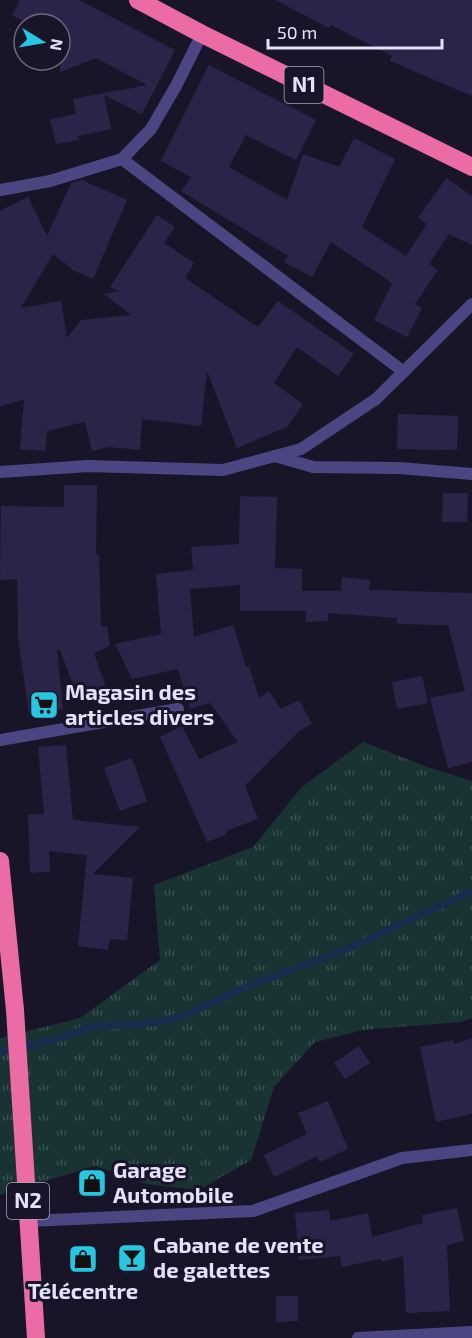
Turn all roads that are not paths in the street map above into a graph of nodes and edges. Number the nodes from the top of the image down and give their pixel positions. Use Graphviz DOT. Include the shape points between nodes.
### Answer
graph roads {
  1 [pos="138,0"];
  2 [pos="202,34"];
  3 [pos="122,159"];
  4 [pos="472,167"];
  5 [pos="0,190"];
  6 [pos="472,304"];
  7 [pos="404,372"];
  8 [pos="274,456"];
  9 [pos="0,472"];
  10 [pos="472,474"];
  11 [pos="178,709"];
  12 [pos="0,740"];
  13 [pos="0,861"];
  14 [pos="472,1149"];
  15 [pos="29,1221"];
  16 [pos="472,1332"];
  17 [pos="36,1338"];
  18 [pos="358,1338"];
  1 -- 2 [label="highway, N1"];
  2 -- 3 [label="street" via="152,129"];
  2 -- 4 [label="highway, N1"];
  3 -- 5 [label="street" via="50,181"];
  3 -- 7 [label="street"];
  6 -- 7 [label="street"];
  7 -- 8 [label="street" via="376,399 302,449"];
  8 -- 9 [label="street" via="224,470 88,466"];
  8 -- 10 [label="street" via="313,467"];
  11 -- 12 [label="street"];
  13 -- 15 [label="highway, N2"];
  14 -- 15 [label="street" via="402,1158 253,1211"];
  15 -- 17 [label="highway, N2"];
  16 -- 18 [label="street"];
}
